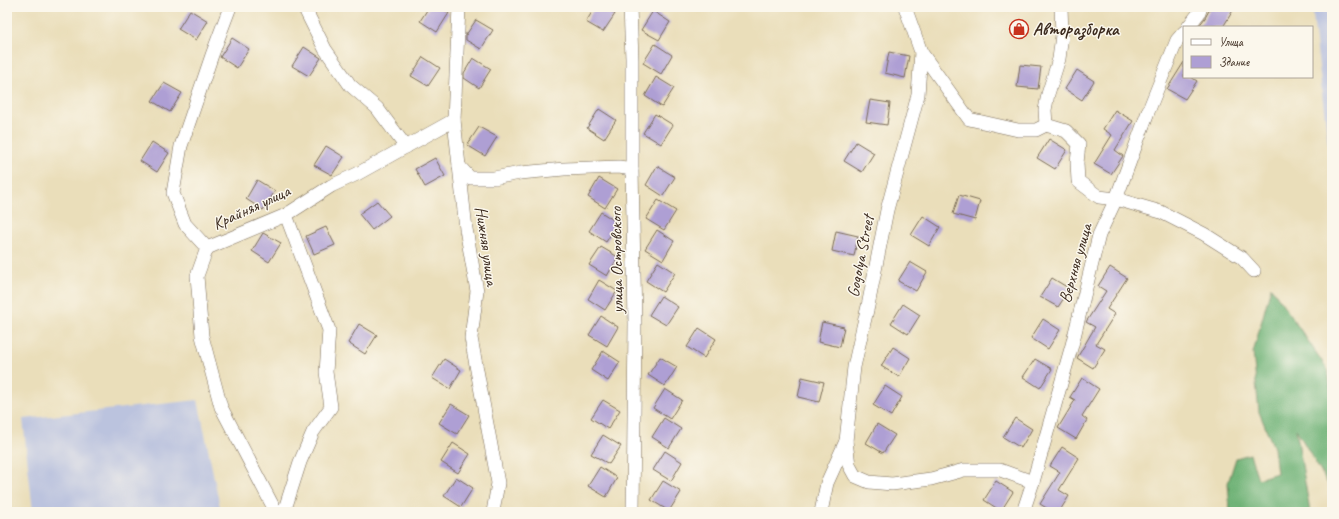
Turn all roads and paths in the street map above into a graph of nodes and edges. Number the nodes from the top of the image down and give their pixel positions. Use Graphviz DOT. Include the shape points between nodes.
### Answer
graph roads {
  1 [pos="230,7"];
  2 [pos="304,7"];
  3 [pos="459,7"];
  4 [pos="630,7"];
  5 [pos="905,7"];
  6 [pos="1061,7"];
  7 [pos="1202,7"];
  8 [pos="1189,26"];
  9 [pos="1183,33"];
  10 [pos="921,52"];
  11 [pos="454,120"];
  12 [pos="1046,125"];
  13 [pos="406,147"];
  14 [pos="459,166"];
  15 [pos="632,169"];
  16 [pos="1116,199"];
  17 [pos="286,215"];
  18 [pos="207,248"];
  19 [pos="1254,271"];
  20 [pos="846,441"];
  21 [pos="1033,482"];
  22 [pos="276,512"];
  23 [pos="284,512"];
  24 [pos="492,512"];
  25 [pos="633,512"];
  26 [pos="821,512"];
  27 [pos="1023,512"];
  1 -- 18 [label="street, Крайняя улица" via="181,146 173,193 185,224"];
  2 -- 13 [label="street" via="325,49 350,85 377,108"];
  3 -- 11 [label="street, Нижняя улица"];
  4 -- 15 [label="street, улица Островского"];
  5 -- 10 [label="street, Gogolya Street"];
  6 -- 12 [label="street" via="1062,35 1059,59 1048,94"];
  7 -- 8 [label="street"];
  9 -- 16 [label="street, Верхняя улица" via="1177,40"];
  10 -- 12 [label="street" via="969,119 1018,130 1036,130"];
  10 -- 20 [label="street, Gogolya Street" via="918,95 887,210 854,367"];
  11 -- 13 [label="street, Крайняя улица"];
  11 -- 14 [label="street, Нижняя улица"];
  12 -- 16 [label="street" via="1066,131 1079,144 1078,181 1099,197"];
  13 -- 17 [label="street, Крайняя улица" via="331,186"];
  14 -- 15 [label="street" via="470,178 494,178 564,169"];
  14 -- 24 [label="street, Нижняя улица" via="466,229 477,291 471,338 498,483"];
  15 -- 25 [label="street, улица Островского" via="635,324"];
  16 -- 19 [label="street" via="1161,212 1204,234 1242,258"];
  16 -- 21 [label="street, Верхняя улица" via="1099,235 1072,345"];
  17 -- 18 [label="street, Крайняя улица"];
  17 -- 23 [label="street" via="330,330 326,372 331,407 313,432"];
  18 -- 22 [label="street" via="197,276 202,336 221,406"];
  20 -- 21 [label="street" via="849,465 855,476 870,482 892,484 931,479 964,470 1000,470"];
  20 -- 26 [label="street, Gogolya Street" via="826,483"];
  21 -- 27 [label="street, Верхняя улица"];
}
